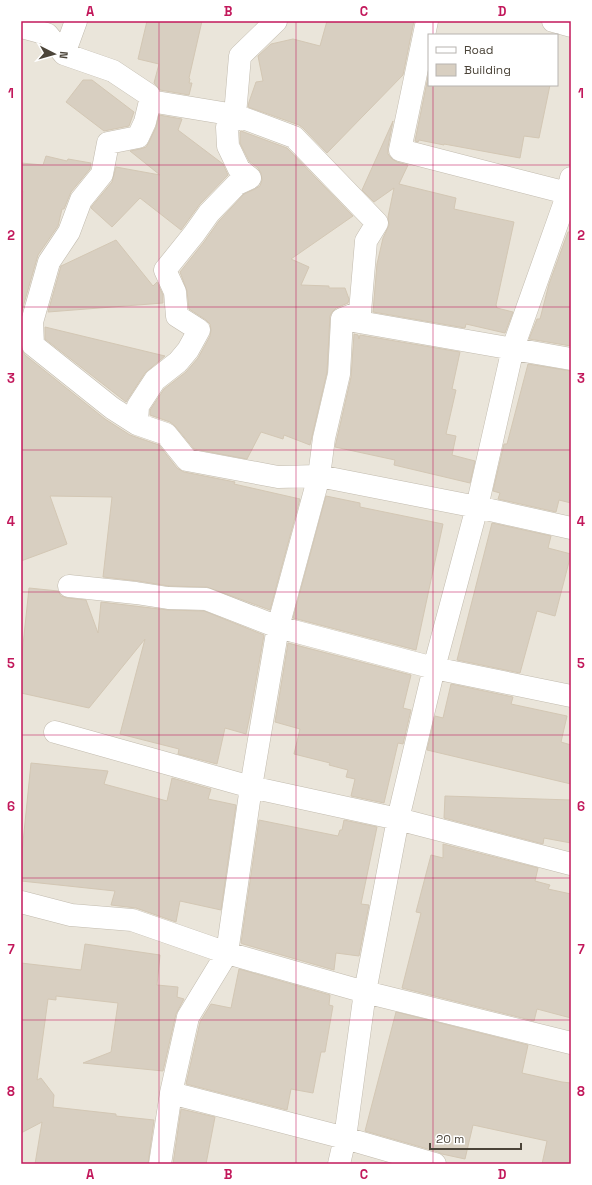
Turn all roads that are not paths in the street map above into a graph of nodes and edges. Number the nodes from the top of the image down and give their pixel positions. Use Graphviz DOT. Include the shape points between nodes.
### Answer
graph roads {
  1 [pos="76,21"];
  2 [pos="276,21"];
  3 [pos="427,21"];
  4 [pos="553,21"];
  5 [pos="571,26"];
  6 [pos="21,27"];
  7 [pos="64,54"];
  8 [pos="150,101"];
  9 [pos="235,115"];
  10 [pos="570,188"];
  11 [pos="342,319"];
  12 [pos="514,348"];
  13 [pos="571,359"];
  14 [pos="137,424"];
  15 [pos="319,476"];
  16 [pos="477,507"];
  17 [pos="571,528"];
  18 [pos="69,586"];
  19 [pos="278,627"];
  20 [pos="434,668"];
  21 [pos="571,696"];
  22 [pos="55,732"];
  23 [pos="251,787"];
  24 [pos="398,819"];
  25 [pos="571,864"];
  26 [pos="21,902"];
  27 [pos="227,953"];
  28 [pos="364,992"];
  29 [pos="571,1043"];
  30 [pos="171,1093"];
  31 [pos="345,1138"];
  32 [pos="160,1164"];
  33 [pos="339,1164"];
  34 [pos="435,1164"];
  1 -- 7 [label="street"];
  2 -- 9 [label="street" via="240,56"];
  3 -- 10 [label="street" via="400,150"];
  4 -- 5 [label="street"];
  6 -- 7 [label="street" via="47,34"];
  7 -- 8 [label="street" via="113,71 148,95"];
  8 -- 9 [label="street"];
  8 -- 14 [label="street" via="138,137 108,143 102,174 81,200 69,232 49,262 32,322 33,345 112,408"];
  9 -- 11 [label="street" via="294,137 377,223 366,241 360,312"];
  9 -- 14 [label="street" via="238,119 226,127 228,146 239,169 250,178 237,184 209,213 165,270 175,292 177,316 199,330 178,362 155,380 138,406"];
  10 -- 12 [label="street"];
  11 -- 12 [label="street"];
  11 -- 15 [label="street" via="340,374 324,438"];
  12 -- 13 [label="street"];
  12 -- 16 [label="street"];
  14 -- 15 [label="street" via="166,434 187,460 278,477"];
  15 -- 16 [label="street"];
  15 -- 19 [label="street"];
  16 -- 17 [label="street"];
  16 -- 20 [label="street"];
  18 -- 19 [label="street" via="168,598 206,599"];
  19 -- 20 [label="street"];
  19 -- 23 [label="street"];
  20 -- 21 [label="street"];
  20 -- 24 [label="street"];
  22 -- 23 [label="street"];
  23 -- 24 [label="street"];
  23 -- 27 [label="street"];
  24 -- 25 [label="street"];
  24 -- 28 [label="street"];
  26 -- 27 [label="street" via="72,915 132,920"];
  27 -- 28 [label="street"];
  27 -- 30 [label="street" via="188,1017"];
  28 -- 29 [label="street"];
  28 -- 31 [label="street"];
  30 -- 31 [label="street"];
  30 -- 32 [label="street"];
  31 -- 33 [label="street"];
  31 -- 34 [label="street"];
}
